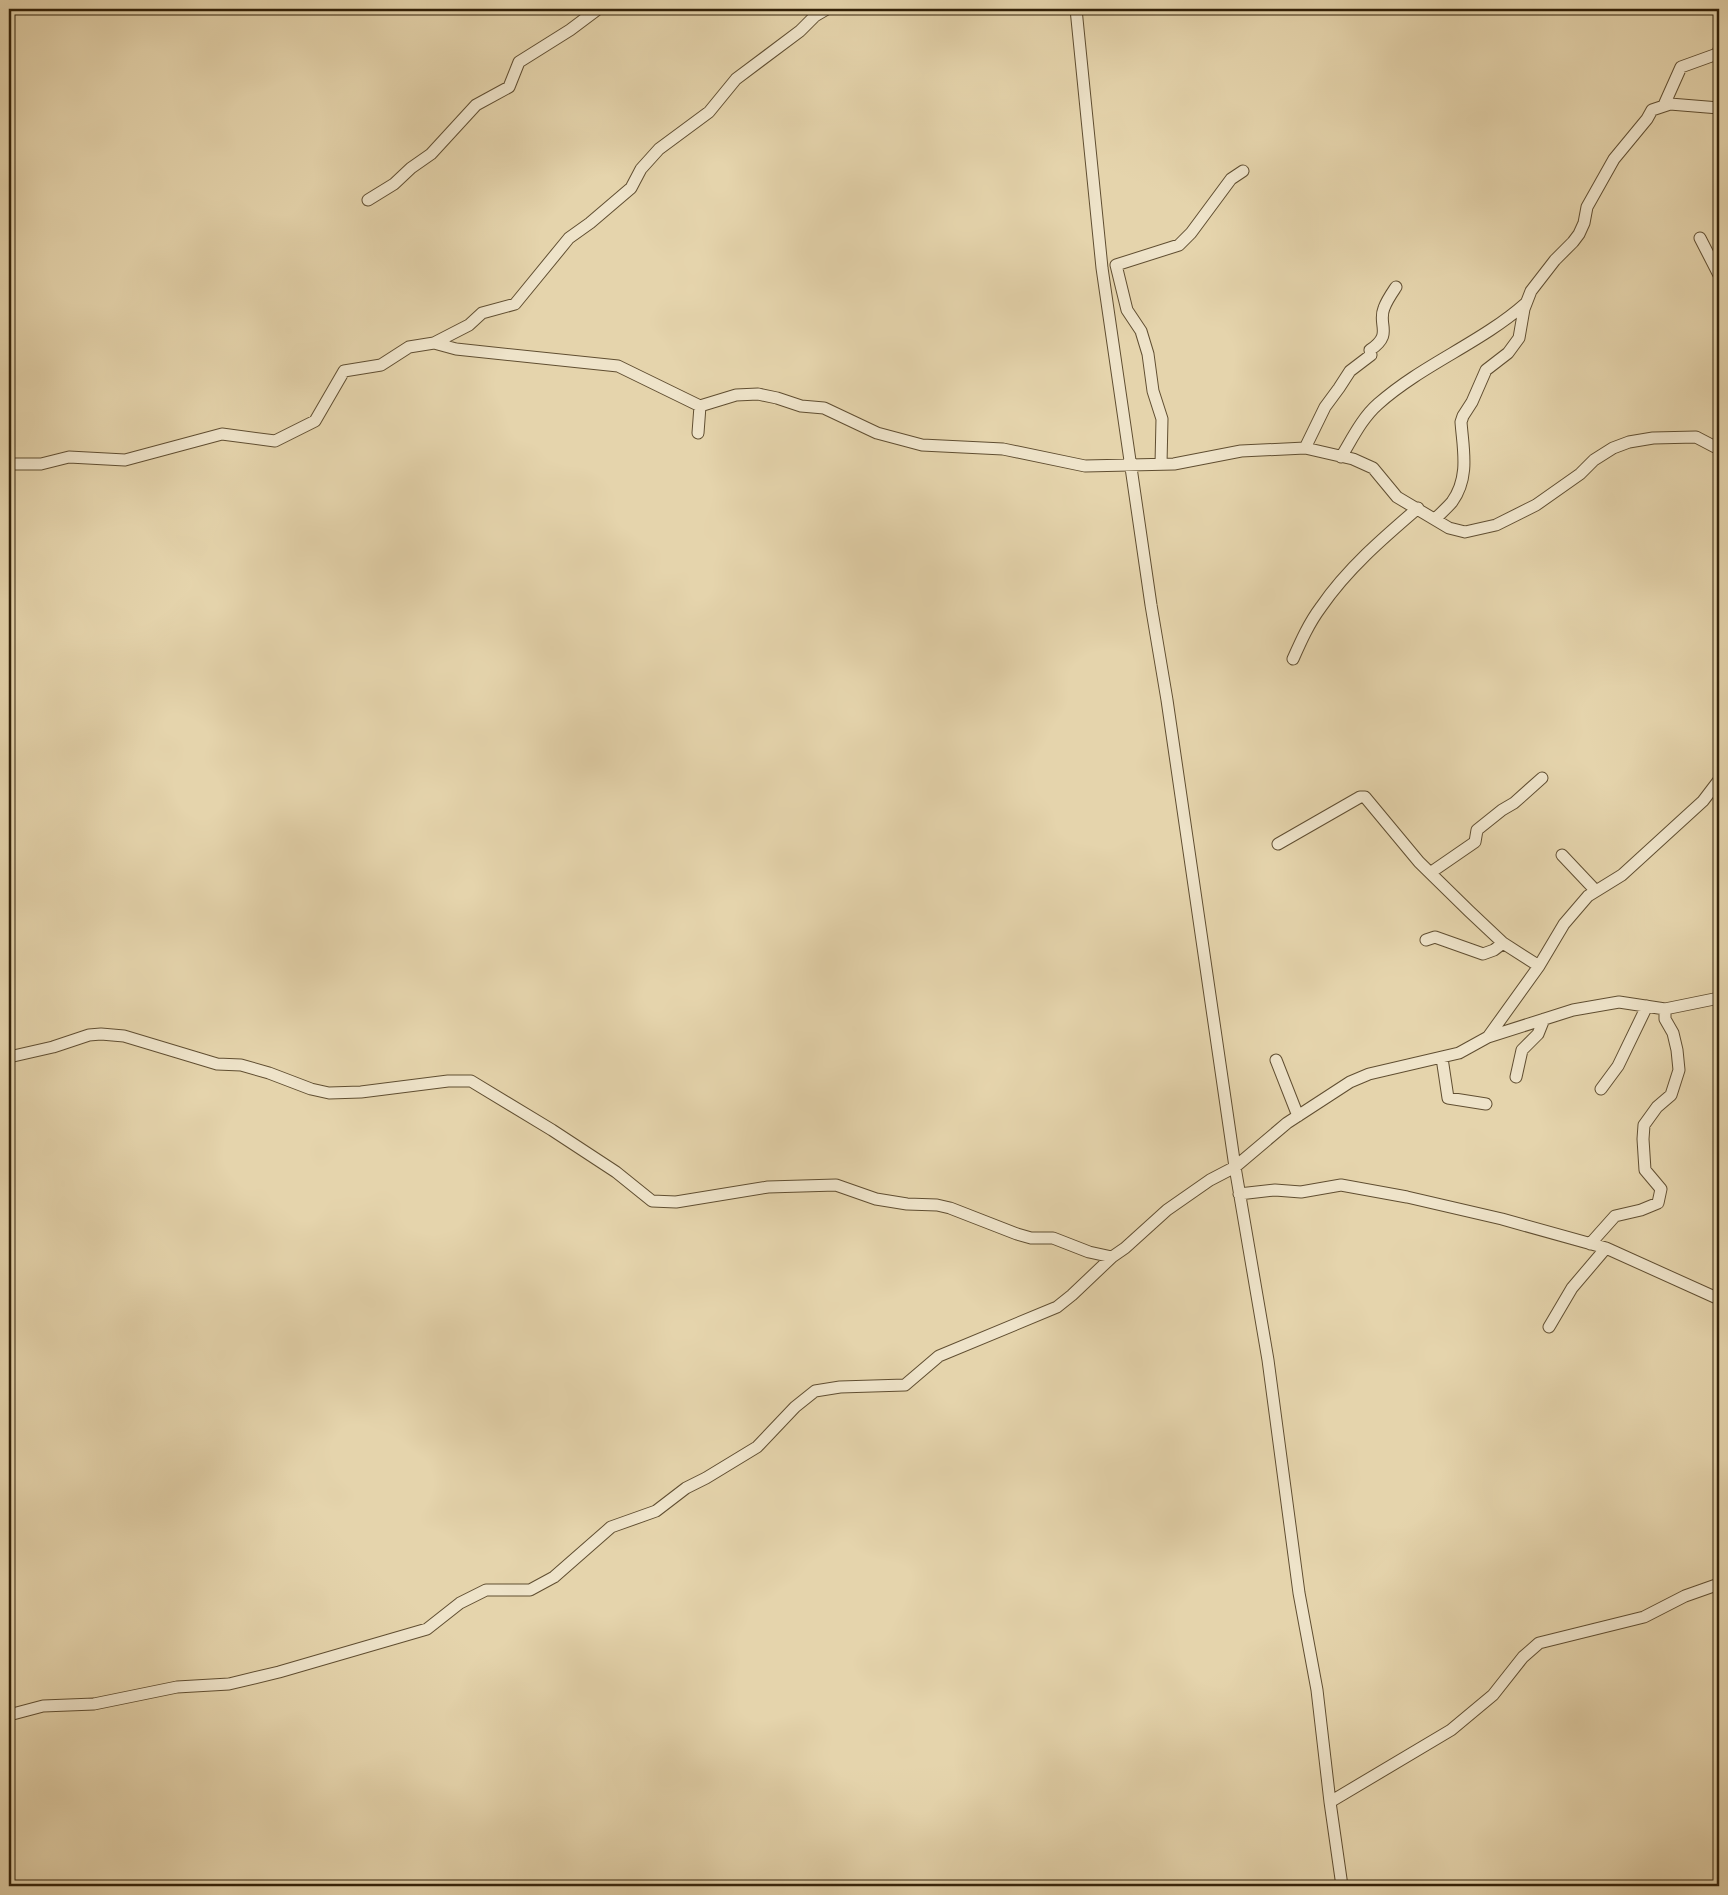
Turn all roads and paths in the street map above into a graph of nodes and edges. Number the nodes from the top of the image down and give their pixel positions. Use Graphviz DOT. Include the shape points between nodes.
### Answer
graph roads {
  1 [pos="598,9"];
  2 [pos="828,9"];
  3 [pos="1076,9"];
  4 [pos="1719,50"];
  5 [pos="1664,105"];
  6 [pos="1719,108"];
  7 [pos="1243,171"];
  8 [pos="368,200"];
  9 [pos="1700,238"];
  10 [pos="1719,275"];
  11 [pos="1396,286"];
  12 [pos="1527,302"];
  13 [pos="434,343"];
  14 [pos="700,406"];
  15 [pos="698,433"];
  16 [pos="1305,448"];
  17 [pos="1719,449"];
  18 [pos="1341,457"];
  19 [pos="9,464"];
  20 [pos="1130,464"];
  21 [pos="1161,464"];
  22 [pos="1418,508"];
  23 [pos="1435,519"];
  24 [pos="1293,658"];
  25 [pos="1542,778"];
  26 [pos="1719,780"];
  27 [pos="1278,844"];
  28 [pos="1562,855"];
  29 [pos="1430,873"];
  30 [pos="1596,891"];
  31 [pos="1426,940"];
  32 [pos="1503,943"];
  33 [pos="1539,966"];
  34 [pos="1719,998"];
  35 [pos="1647,1006"];
  36 [pos="1665,1009"];
  37 [pos="1544,1019"];
  38 [pos="1488,1036"];
  39 [pos="9,1056"];
  40 [pos="1442,1058"];
  41 [pos="1276,1060"];
  42 [pos="1516,1077"];
  43 [pos="1601,1089"];
  44 [pos="1486,1104"];
  45 [pos="1298,1116"];
  46 [pos="1235,1167"];
  47 [pos="1239,1194"];
  48 [pos="1590,1244"];
  49 [pos="1606,1248"];
  50 [pos="1112,1257"];
  51 [pos="1719,1300"];
  52 [pos="1550,1327"];
  53 [pos="1719,1584"];
  54 [pos="9,1716"];
  55 [pos="1330,1802"];
  56 [pos="1342,1886"];
  1 -- 8 [label="street" via="518,62 509,87 476,105 432,154"];
  2 -- 13 [label="street" via="736,79 709,112 659,149 641,169 631,188 569,238 514,304 482,313 469,325"];
  3 -- 20 [label="street" via="1102,268"];
  4 -- 5 [label="street" via="1718,54 1681,67"];
  5 -- 6 [label="street"];
  5 -- 12 [label="street" via="1652,110 1614,159 1586,206 1584,223 1578,234 1532,290"];
  7 -- 21 [label="street" via="1231,179 1180,245 1116,265 1127,310 1141,330 1148,354 1153,391 1162,419"];
  9 -- 10 [label="street"];
  11 -- 16 [label="street" via="1383,309 1384,332 1380,343 1370,350 1371,355 1350,371 1325,406"];
  12 -- 18 [label="street" via="1472,342 1403,384 1377,405"];
  12 -- 23 [label="street" via="1519,338 1508,353 1486,370 1463,416 1465,461 1462,481 1452,502"];
  13 -- 14 [label="street" via="456,349 618,366"];
  13 -- 19 [label="street" via="409,347 381,365 344,372 315,421 275,441 222,434 125,460 69,458 41,464"];
  14 -- 15 [label="street"];
  14 -- 20 [label="street" via="736,395 758,394 801,406 824,408 877,433 922,445 1003,448 1085,466"];
  16 -- 18 [label="street"];
  16 -- 21 [label="street" via="1241,451"];
  17 -- 23 [label="street" via="1696,437 1629,442 1594,460 1580,474 1536,504 1496,525 1465,532 1449,528"];
  18 -- 22 [label="street" via="1373,468 1397,496"];
  20 -- 21 [label="street"];
  20 -- 46 [label="street" via="1150,605 1168,700"];
  22 -- 23 [label="street"];
  22 -- 24 [label="street" via="1358,563 1334,590 1320,607"];
  25 -- 29 [label="street" via="1477,830 1475,842"];
  26 -- 30 [label="street" via="1703,801 1622,875"];
  27 -- 29 [label="street" via="1365,797"];
  28 -- 30 [label="street"];
  29 -- 32 [label="street"];
  30 -- 33 [label="street" via="1564,924"];
  31 -- 32 [label="street" via="1435,937 1482,954"];
  32 -- 33 [label="street"];
  33 -- 38 [label="street"];
  34 -- 36 [label="street"];
  35 -- 36 [label="street"];
  35 -- 37 [label="street" via="1619,1002"];
  35 -- 43 [label="street" via="1618,1066"];
  36 -- 48 [label="street" via="1665,1020 1673,1033 1677,1050 1678,1070 1671,1095 1644,1125 1643,1139 1645,1170 1661,1189 1658,1203 1614,1216"];
  37 -- 38 [label="street"];
  37 -- 42 [label="street" via="1538,1034 1522,1050"];
  38 -- 40 [label="street" via="1459,1053"];
  39 -- 50 [label="street" via="101,1034 124,1036 217,1064 269,1073 329,1093 471,1081 616,1172 652,1201 676,1202 768,1187 836,1185 876,1198 950,1208 1017,1234 1053,1238"];
  40 -- 44 [label="street" via="1448,1098"];
  40 -- 45 [label="street" via="1361,1077"];
  41 -- 45 [label="street"];
  45 -- 46 [label="street"];
  46 -- 47 [label="street"];
  46 -- 50 [label="street" via="1167,1210"];
  47 -- 48 [label="street" via="1354,1186 1502,1219"];
  47 -- 55 [label="street" via="1268,1360 1298,1593 1317,1690"];
  48 -- 49 [label="street"];
  49 -- 51 [label="street"];
  49 -- 52 [label="street" via="1572,1288"];
  50 -- 54 [label="street" via="1056,1307 939,1356 905,1385 815,1391 757,1447 686,1488 656,1511 611,1527 554,1577 530,1590 486,1590 460,1603 427,1628 229,1684 177,1687 94,1704 44,1706"];
  53 -- 55 [label="street" via="1684,1596 1644,1617 1539,1643 1523,1657 1493,1695 1450,1730"];
  55 -- 56 [label="street"];
}
